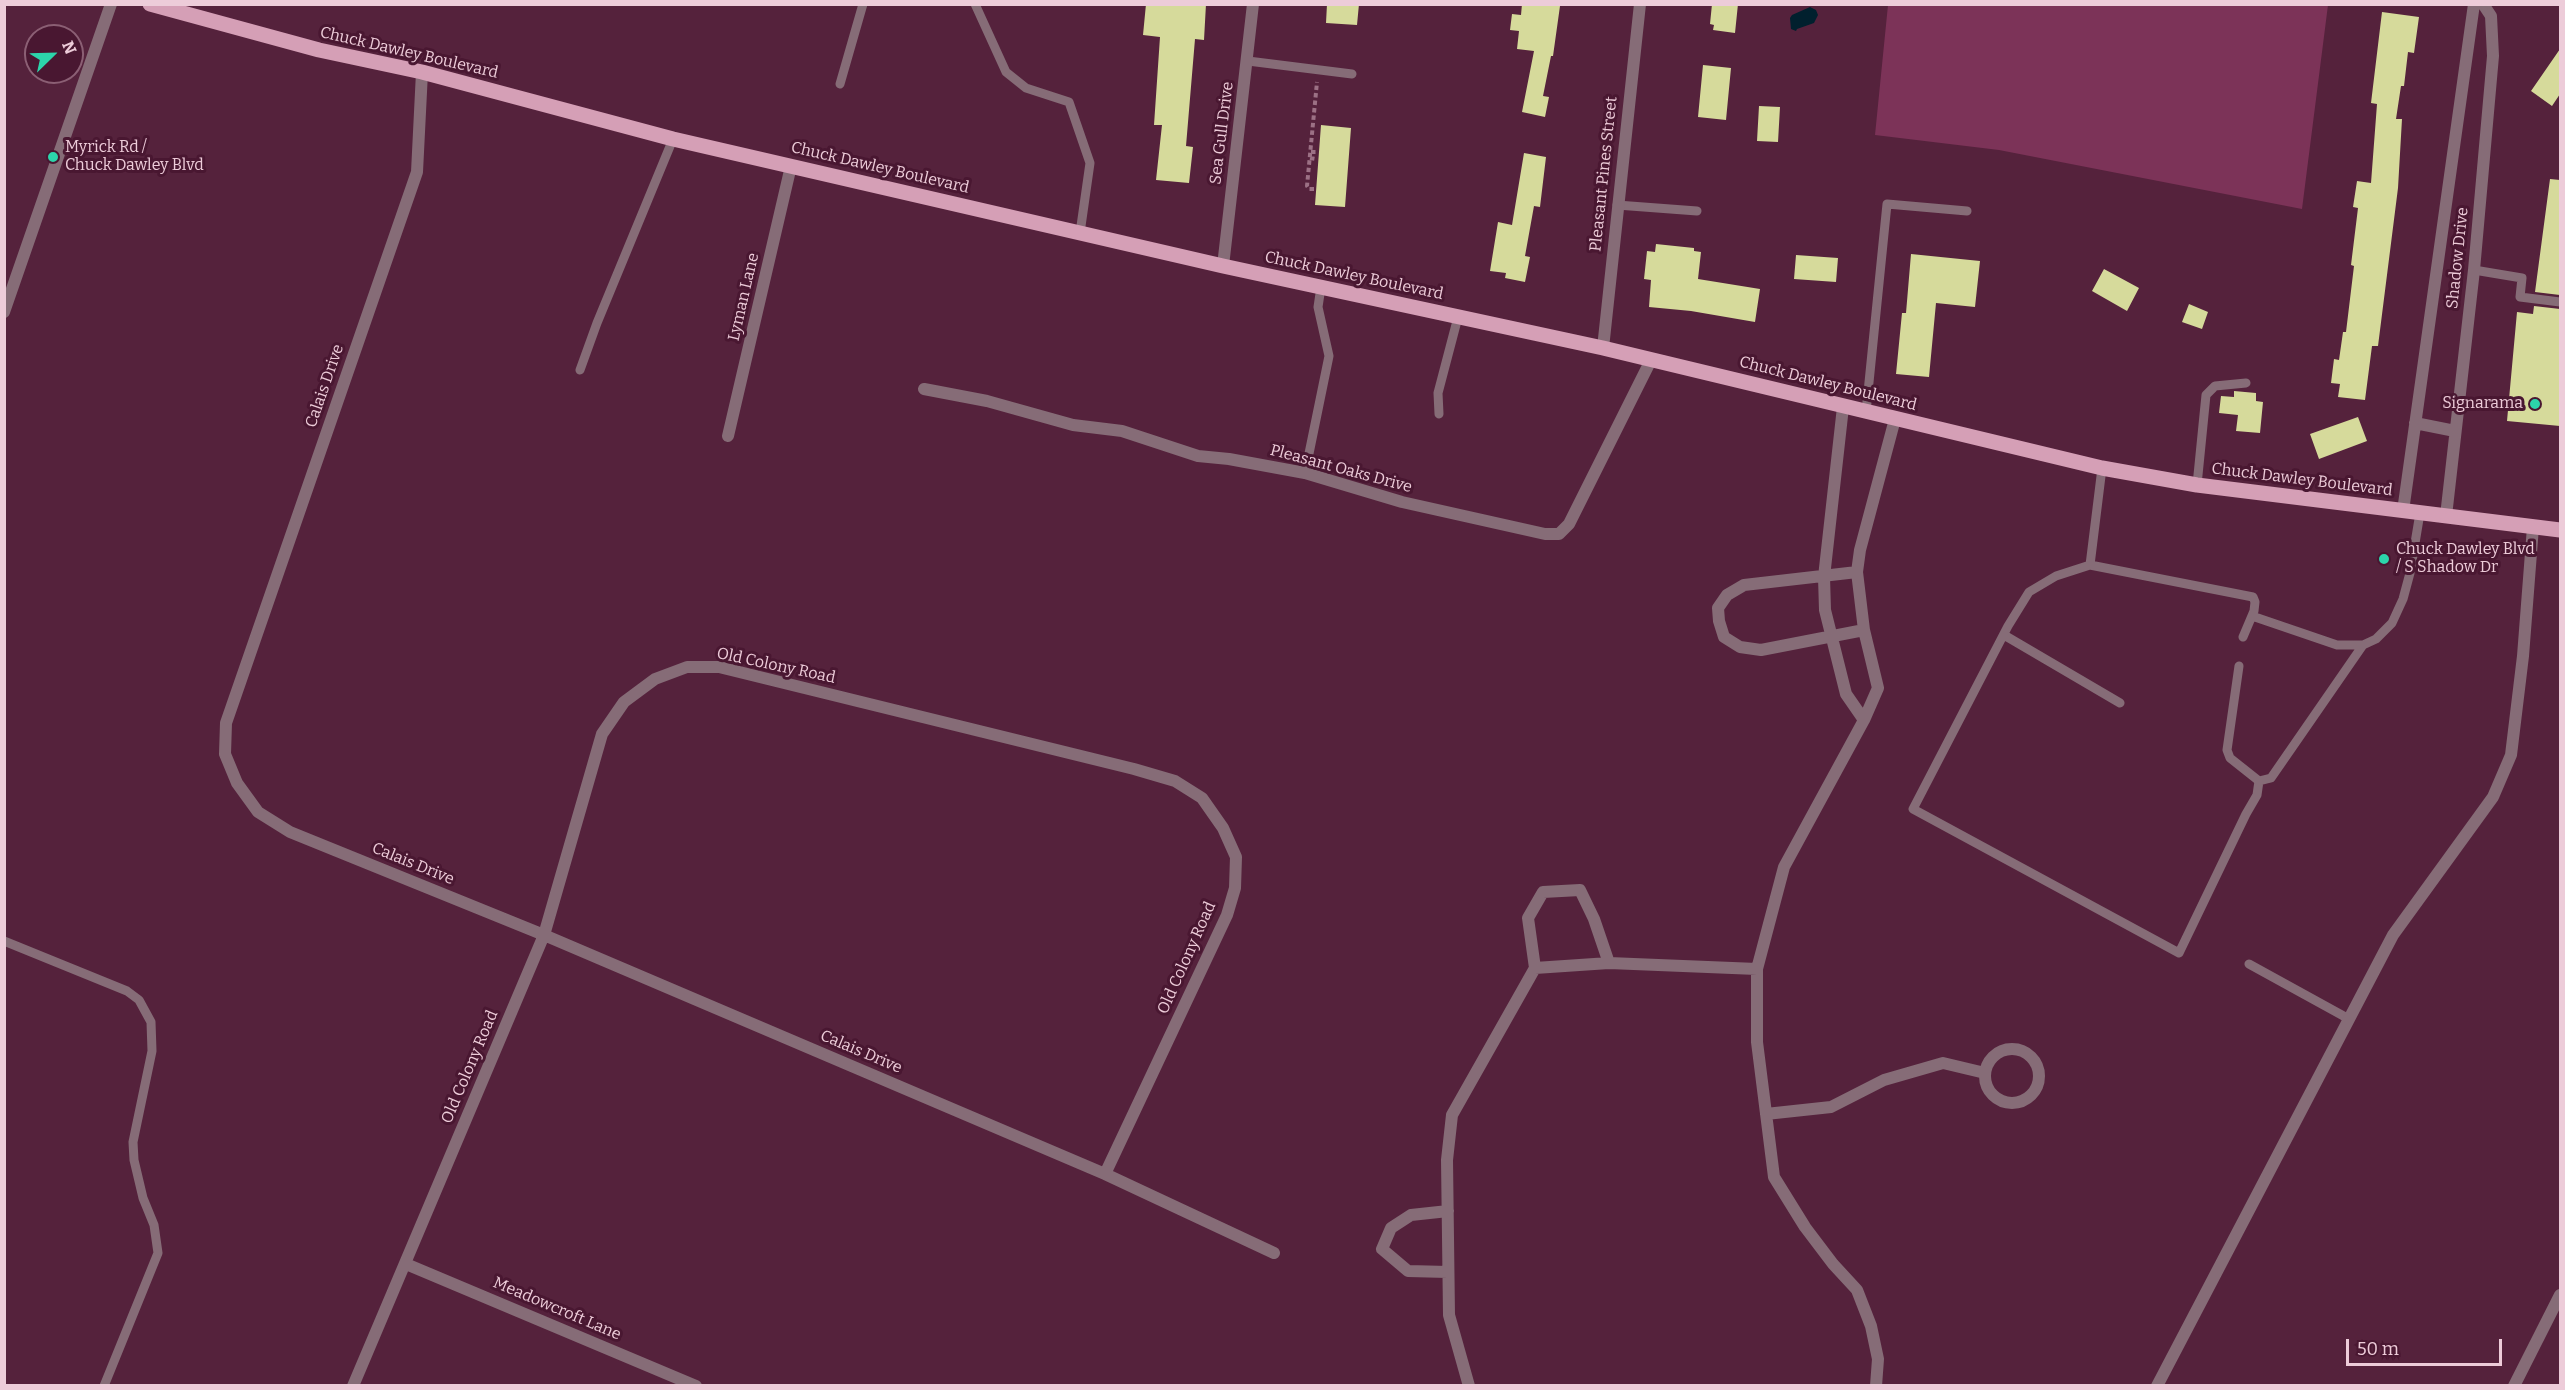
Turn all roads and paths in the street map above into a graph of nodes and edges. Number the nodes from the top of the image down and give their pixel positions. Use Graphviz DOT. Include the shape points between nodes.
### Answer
graph roads {
  1 [pos="111,4"];
  2 [pos="150,4"];
  3 [pos="863,4"];
  4 [pos="975,4"];
  5 [pos="1253,4"];
  6 [pos="1640,4"];
  7 [pos="2474,4"];
  8 [pos="2483,4"];
  9 [pos="1248,61"];
  10 [pos="1319,69"];
  11 [pos="422,72"];
  12 [pos="1352,74"];
  13 [pos="840,84"];
  14 [pos="1313,127"];
  15 [pos="1319,127"];
  16 [pos="673,139"];
  17 [pos="1311,152"];
  18 [pos="1317,152"];
  19 [pos="1310,158"];
  20 [pos="1316,159"];
  21 [pos="791,166"];
  22 [pos="1308,183"];
  23 [pos="1314,183"];
  24 [pos="1314,189"];
  25 [pos="1617,205"];
  26 [pos="1697,211"];
  27 [pos="1967,211"];
  28 [pos="1080,233"];
  29 [pos="1223,266"];
  30 [pos="2474,270"];
  31 [pos="1321,287"];
  32 [pos="2560,302"];
  33 [pos="4,312"];
  34 [pos="1458,317"];
  35 [pos="1603,348"];
  36 [pos="1651,360"];
  37 [pos="580,370"];
  38 [pos="2246,383"];
  39 [pos="924,389"];
  40 [pos="1843,407"];
  41 [pos="1866,412"];
  42 [pos="1439,414"];
  43 [pos="1895,419"];
  44 [pos="2415,423"];
  45 [pos="2455,430"];
  46 [pos="728,435"];
  47 [pos="2102,468"];
  48 [pos="1305,473"];
  49 [pos="2197,485"];
  50 [pos="2403,511"];
  51 [pos="2420,513"];
  52 [pos="2446,516"];
  53 [pos="2533,527"];
  54 [pos="2560,530"];
  55 [pos="2090,565"];
  56 [pos="1857,572"];
  57 [pos="1824,577"];
  58 [pos="2252,616"];
  59 [pos="1863,630"];
  60 [pos="2004,635"];
  61 [pos="1830,637"];
  62 [pos="2243,637"];
  63 [pos="2363,645"];
  64 [pos="2240,666"];
  65 [pos="2120,703"];
  66 [pos="1864,720"];
  67 [pos="2259,781"];
  68 [pos="544,935"];
  69 [pos="4,941"];
  70 [pos="1609,963"];
  71 [pos="2248,964"];
  72 [pos="1535,968"];
  73 [pos="1757,969"];
  74 [pos="2349,1019"];
  75 [pos="1985,1073"];
  76 [pos="1766,1114"];
  77 [pos="1105,1174"];
  78 [pos="1448,1211"];
  79 [pos="1274,1253"];
  80 [pos="406,1264"];
  81 [pos="1448,1272"];
  82 [pos="2560,1294"];
  83 [pos="104,1386"];
  84 [pos="353,1386"];
  85 [pos="696,1386"];
  86 [pos="1469,1386"];
  87 [pos="1876,1386"];
  88 [pos="2157,1386"];
  89 [pos="2514,1386"];
  1 -- 33 [label="street"];
  2 -- 11 [label="main road, Chuck Dawley Boulevard" via="319,50"];
  3 -- 13 [label="lane"];
  4 -- 28 [label="lane" via="1006,72 1026,88 1069,102 1090,163"];
  5 -- 9 [label="street, Sea Gull Drive"];
  6 -- 25 [label="street, Pleasant Pines Street"];
  7 -- 44 [label="street, Shadow Drive"];
  8 -- 30 [label="street, Shadow Drive" via="2491,16 2493,56"];
  9 -- 10 [label="lane"];
  9 -- 29 [label="street, Sea Gull Drive"];
  10 -- 12 [label="lane"];
  10 -- 14 [label="path"];
  11 -- 16 [label="main road, Chuck Dawley Boulevard"];
  11 -- 68 [label="street, Calais Drive" via="417,172 226,723 225,754 237,783 258,812 290,832"];
  14 -- 15 [label="path"];
  14 -- 17 [label="path"];
  16 -- 21 [label="main road, Chuck Dawley Boulevard"];
  16 -- 37 [label="lane"];
  17 -- 18 [label="path"];
  17 -- 19 [label="path"];
  19 -- 20 [label="path"];
  19 -- 22 [label="path"];
  21 -- 28 [label="main road, Chuck Dawley Boulevard"];
  21 -- 46 [label="street, Lyman Lane"];
  22 -- 23 [label="path"];
  22 -- 24 [label="path" via="1309,189"];
  25 -- 26 [label="lane"];
  25 -- 35 [label="street, Pleasant Pines Street"];
  27 -- 41 [label="lane" via="1887,204"];
  28 -- 29 [label="main road, Chuck Dawley Boulevard"];
  29 -- 31 [label="main road, Chuck Dawley Boulevard"];
  30 -- 32 [label="lane" via="2522,278 2520,297"];
  30 -- 45 [label="street, Shadow Drive"];
  31 -- 34 [label="main road, Chuck Dawley Boulevard"];
  31 -- 48 [label="lane" via="1318,307 1329,356"];
  34 -- 35 [label="main road, Chuck Dawley Boulevard"];
  34 -- 42 [label="lane" via="1438,393"];
  35 -- 36 [label="main road, Chuck Dawley Boulevard"];
  36 -- 40 [label="main road, Chuck Dawley Boulevard"];
  36 -- 48 [label="street, Pleasant Oaks Drive" via="1569,524 1558,534 1402,502"];
  38 -- 49 [label="lane" via="2215,386 2205,395"];
  39 -- 48 [label="street, Pleasant Oaks Drive" via="987,401 1073,425 1122,431 1198,456"];
  40 -- 41 [label="main road, Chuck Dawley Boulevard"];
  40 -- 57 [label="street"];
  41 -- 43 [label="main road, Chuck Dawley Boulevard"];
  43 -- 47 [label="main road, Chuck Dawley Boulevard"];
  43 -- 56 [label="street"];
  44 -- 45 [label="street"];
  44 -- 50 [label="street, Shadow Drive"];
  45 -- 52 [label="street, Shadow Drive"];
  47 -- 49 [label="main road, Chuck Dawley Boulevard"];
  47 -- 55 [label="lane"];
  49 -- 50 [label="main road, Chuck Dawley Boulevard"];
  50 -- 51 [label="main road, Chuck Dawley Boulevard"];
  51 -- 52 [label="main road, Chuck Dawley Boulevard"];
  51 -- 63 [label="lane" via="2403,599 2392,623 2376,639"];
  52 -- 53 [label="main road, Chuck Dawley Boulevard"];
  53 -- 54 [label="main road, Chuck Dawley Boulevard"];
  53 -- 74 [label="street" via="2511,755 2493,797 2393,935"];
  55 -- 58 [label="lane" via="2253,597"];
  55 -- 60 [label="lane" via="2056,576 2029,592"];
  56 -- 57 [label="street"];
  56 -- 59 [label="street"];
  57 -- 61 [label="street"];
  57 -- 61 [label="street" via="1744,585 1726,595 1718,608 1719,621 1724,637 1740,647 1761,650"];
  58 -- 62 [label="lane"];
  58 -- 63 [label="lane" via="2337,645"];
  59 -- 61 [label="street"];
  59 -- 66 [label="street" via="1878,688"];
  60 -- 65 [label="lane"];
  60 -- 67 [label="lane" via="1913,809 2179,953 2258,795"];
  61 -- 66 [label="street" via="1846,694"];
  63 -- 67 [label="lane" via="2271,778"];
  64 -- 67 [label="lane" via="2227,750 2230,758"];
  66 -- 73 [label="street" via="1784,867"];
  68 -- 77 [label="street, Calais Drive"];
  68 -- 77 [label="street, Old Colony Road" via="602,734 624,702 655,679 687,667 719,667 1175,781 1202,798 1223,828 1236,857 1235,888 1227,915"];
  68 -- 80 [label="street, Old Colony Road"];
  69 -- 83 [label="lane" via="127,991 146,1010 154,1035 133,1142 158,1253"];
  70 -- 72 [label="street"];
  70 -- 72 [label="street" via="1580,890 1543,892 1528,918"];
  70 -- 73 [label="street"];
  71 -- 74 [label="lane"];
  72 -- 78 [label="street" via="1452,1115 1447,1160"];
  73 -- 76 [label="street" via="1757,1042"];
  74 -- 88 [label="street"];
  75 -- 75 [label="street" via="1991,1094 2009,1104 2029,1098 2039,1079 2033,1059 2015,1049 1995,1055"];
  75 -- 76 [label="street" via="1943,1064 1884,1080 1830,1107"];
  76 -- 87 [label="street" via="1774,1177 1805,1227 1857,1290 1878,1359"];
  77 -- 79 [label="street, Calais Drive"];
  78 -- 81 [label="street"];
  78 -- 81 [label="street" via="1411,1215 1390,1228 1382,1250 1408,1271"];
  80 -- 84 [label="street, Old Colony Road"];
  80 -- 85 [label="street, Meadowcroft Lane"];
  81 -- 86 [label="street" via="1449,1315"];
  82 -- 89 [label="street"];
}
